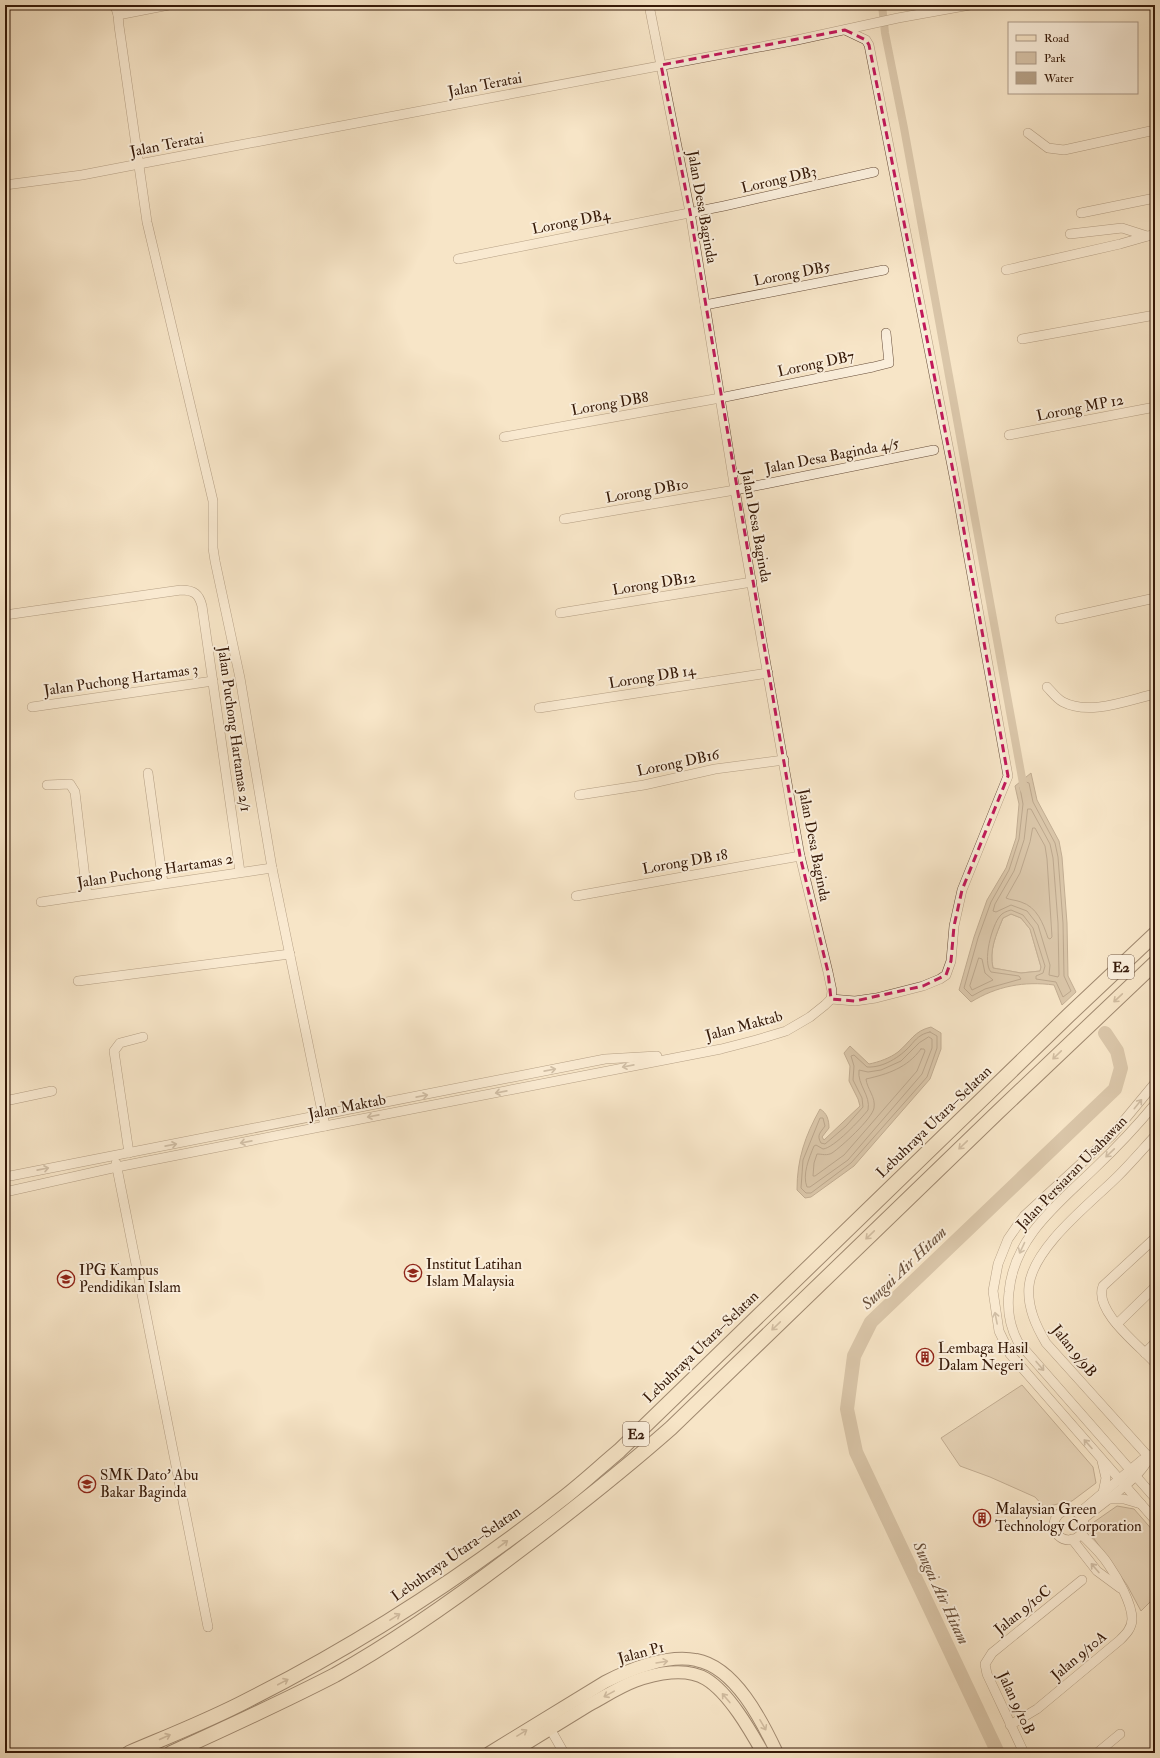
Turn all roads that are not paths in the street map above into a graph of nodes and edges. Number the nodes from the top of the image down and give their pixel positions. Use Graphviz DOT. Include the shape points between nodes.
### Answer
graph roads {
  1 [pos="115,5"];
  2 [pos="169,5"];
  3 [pos="649,5"];
  4 [pos="970,5"];
  5 [pos="118,15"];
  6 [pos="845,30"];
  7 [pos="661,65"];
  8 [pos="1155,130"];
  9 [pos="1028,133"];
  10 [pos="139,164"];
  11 [pos="874,172"];
  12 [pos="5,185"];
  13 [pos="1155,198"];
  14 [pos="690,212"];
  15 [pos="1080,213"];
  16 [pos="1070,234"];
  17 [pos="1151,235"];
  18 [pos="458,259"];
  19 [pos="884,270"];
  20 [pos="1006,270"];
  21 [pos="705,305"];
  22 [pos="1155,315"];
  23 [pos="886,333"];
  24 [pos="1022,339"];
  25 [pos="720,398"];
  26 [pos="1155,407"];
  27 [pos="1009,435"];
  28 [pos="504,436"];
  29 [pos="934,450"];
  30 [pos="735,490"];
  31 [pos="564,519"];
  32 [pos="752,582"];
  33 [pos="1155,598"];
  34 [pos="560,613"];
  35 [pos="5,615"];
  36 [pos="1060,619"];
  37 [pos="768,674"];
  38 [pos="213,681"];
  39 [pos="1047,687"];
  40 [pos="1155,694"];
  41 [pos="32,707"];
  42 [pos="539,708"];
  43 [pos="784,760"];
  44 [pos="148,772"];
  45 [pos="47,785"];
  46 [pos="579,795"];
  47 [pos="800,856"];
  48 [pos="272,868"];
  49 [pos="240,872"];
  50 [pos="163,883"];
  51 [pos="87,895"];
  52 [pos="576,896"];
  53 [pos="41,902"];
  54 [pos="1155,934"];
  55 [pos="290,954"];
  56 [pos="1155,963"];
  57 [pos="78,981"];
  58 [pos="831,995"];
  59 [pos="143,1037"];
  60 [pos="694,1054"];
  61 [pos="1155,1083"];
  62 [pos="52,1091"];
  63 [pos="5,1101"];
  64 [pos="1155,1104"];
  65 [pos="323,1116"];
  66 [pos="325,1126"];
  67 [pos="1155,1136"];
  68 [pos="129,1153"];
  69 [pos="114,1156"];
  70 [pos="117,1167"];
  71 [pos="5,1177"];
  72 [pos="5,1192"];
  73 [pos="1155,1238"];
  74 [pos="1155,1287"];
  75 [pos="1117,1324"];
  76 [pos="1155,1343"];
  77 [pos="1145,1352"];
  78 [pos="1155,1363"];
  79 [pos="1100,1457"];
  80 [pos="1120,1459"];
  81 [pos="1150,1460"];
  82 [pos="1132,1473"];
  83 [pos="1122,1482"];
  84 [pos="1144,1485"];
  85 [pos="1106,1496"];
  86 [pos="1155,1498"];
  87 [pos="1142,1505"];
  88 [pos="1081,1516"];
  89 [pos="1155,1520"];
  90 [pos="1081,1534"];
  91 [pos="1072,1539"];
  92 [pos="1082,1580"];
  93 [pos="1122,1590"];
  94 [pos="208,1628"];
  95 [pos="985,1664"];
  96 [pos="548,1723"];
  97 [pos="1010,1725"];
  98 [pos="1120,1734"];
  99 [pos="129,1753"];
  100 [pos="171,1753"];
  101 [pos="489,1753"];
  102 [pos="511,1753"];
  103 [pos="564,1753"];
  104 [pos="763,1753"];
  105 [pos="777,1753"];
  106 [pos="1024,1753"];
  107 [pos="1097,1753"];
  1 -- 5 [label="street"];
  2 -- 5 [label="street"];
  3 -- 7 [label="street, Jalan Desa Baginda"];
  4 -- 6 [label="street, Jalan Teratai"];
  5 -- 10 [label="street"];
  6 -- 7 [label="street, Jalan Teratai"];
  6 -- 58 [label="street" via="866,40 869,45 955,481 1008,776 962,890 954,926 951,961 946,974 923,986 876,998 855,1001"];
  7 -- 10 [label="street, Jalan Teratai"];
  7 -- 14 [label="street, Jalan Desa Baginda"];
  8 -- 9 [label="street" via="1064,150 1048,148"];
  10 -- 12 [label="street, Jalan Teratai" via="82,175"];
  10 -- 48 [label="street" via="151,240 213,501 213,548 240,678"];
  11 -- 14 [label="street, Lorong DB3"];
  13 -- 15 [label="street"];
  14 -- 18 [label="street, Lorong DB4"];
  14 -- 21 [label="street, Jalan Desa Baginda"];
  16 -- 17 [label="street" via="1122,228"];
  17 -- 20 [label="street"];
  19 -- 21 [label="street, Lorong DB5"];
  21 -- 25 [label="street, Jalan Desa Baginda"];
  22 -- 24 [label="street"];
  23 -- 25 [label="street, Lorong DB7" via="888,363"];
  25 -- 28 [label="street, Lorong DB8"];
  25 -- 30 [label="street, Jalan Desa Baginda"];
  26 -- 27 [label="street, Lorong MP 12"];
  29 -- 30 [label="street, Jalan Desa Baginda 4/5"];
  30 -- 31 [label="street, Lorong DB10"];
  30 -- 32 [label="street, Jalan Desa Baginda"];
  32 -- 34 [label="street, Lorong DB12"];
  32 -- 37 [label="street, Jalan Desa Baginda"];
  33 -- 36 [label="street"];
  35 -- 38 [label="street, Jalan Puchong Hartamas 2/1" via="188,590 200,597"];
  37 -- 42 [label="street, Lorong DB 14"];
  37 -- 43 [label="street, Jalan Desa Baginda"];
  38 -- 41 [label="street, Jalan Puchong Hartamas 3"];
  38 -- 49 [label="street, Jalan Puchong Hartamas 2/1"];
  39 -- 40 [label="street" via="1063,702 1085,707"];
  43 -- 46 [label="street, Lorong DB16" via="714,769 644,785"];
  43 -- 47 [label="street, Jalan Desa Baginda"];
  44 -- 50 [label="street"];
  45 -- 51 [label="street" via="70,784 75,792"];
  47 -- 52 [label="street, Lorong DB 18"];
  47 -- 58 [label="street, Jalan Desa Baginda"];
  48 -- 49 [label="street, Jalan Puchong Hartamas 2"];
  48 -- 55 [label="street"];
  49 -- 50 [label="street, Jalan Puchong Hartamas 2"];
  50 -- 51 [label="street, Jalan Puchong Hartamas 2"];
  51 -- 53 [label="street, Jalan Puchong Hartamas 2"];
  99 -- 54 [label="highway, Lebuhraya Utara–Selatan / E2, one-way" via="247,1701 331,1657 404,1612 567,1496 619,1451"];
  55 -- 57 [label="street"];
  55 -- 65 [label="street"];
  56 -- 100 [label="highway, E2, one-way" via="629,1466 414,1627 336,1674 252,1717"];
  58 -- 60 [label="street, Jalan Maktab" via="810,1017 786,1031"];
  59 -- 68 [label="street" via="120,1043 114,1051"];
  65 -- 60 [label="street, Jalan Maktab, one-way" via="605,1059"];
  60 -- 66 [label="street, Jalan Maktab, one-way"];
  79 -- 61 [label="street, Jalan Persiaran Usahawan, one-way" via="1010,1354 999,1331 993,1291 998,1264 1008,1239 1024,1216 1112,1135"];
  62 -- 63 [label="street"];
  64 -- 80 [label="street, Jalan Persiaran Usahawan, one-way" via="1128,1136 1037,1224 1023,1244 1009,1285 1008,1304 1018,1342"];
  65 -- 66 [label="street"];
  68 -- 65 [label="street, Jalan Maktab, one-way"];
  66 -- 70 [label="street, Jalan Maktab, one-way"];
  67 -- 81 [label="street, Jalan 9/9B" via="1051,1241 1040,1256 1029,1286 1030,1305 1036,1325 1046,1343"];
  68 -- 69 [label="street, Jalan Maktab"];
  69 -- 70 [label="street"];
  71 -- 69 [label="street, Jalan Maktab, one-way"];
  70 -- 72 [label="street, Jalan Maktab"];
  70 -- 94 [label="street"];
  73 -- 75 [label="street" via="1102,1286 1100,1291 1103,1305"];
  74 -- 75 [label="street"];
  75 -- 77 [label="street"];
  76 -- 77 [label="street"];
  77 -- 78 [label="street"];
  79 -- 83 [label="street, Jalan Persiaran Usahawan"];
  79 -- 85 [label="street" via="1106,1478"];
  80 -- 81 [label="street" via="1131,1464"];
  80 -- 82 [label="street, Jalan Persiaran Usahawan"];
  81 -- 82 [label="street"];
  81 -- 84 [label="street" via="1140,1477"];
  82 -- 83 [label="street"];
  82 -- 84 [label="street, Jalan Persiaran Usahawan"];
  83 -- 85 [label="street"];
  83 -- 87 [label="street, Jalan Persiaran Usahawan"];
  84 -- 86 [label="street, Jalan Persiaran Usahawan"];
  85 -- 87 [label="street"];
  85 -- 88 [label="street"];
  87 -- 89 [label="street, Jalan Persiaran Usahawan"];
  88 -- 90 [label="street" via="1084,1528"];
  88 -- 91 [label="street" via="1073,1510 1067,1510 1055,1520 1058,1534 1066,1539"];
  90 -- 91 [label="street"];
  90 -- 93 [label="street, Jalan 9/10A" via="1108,1563"];
  93 -- 91 [label="street, Jalan 9/10A, one-way" via="1097,1571"];
  92 -- 95 [label="street, Jalan 9/10C" via="992,1653"];
  93 -- 97 [label="street, Jalan 9/10A" via="1132,1619 1126,1635 1037,1709"];
  95 -- 97 [label="street, Jalan 9/10B"];
  101 -- 96 [label="main road, Jalan P1, one-way"];
  96 -- 102 [label="main road, Jalan P1"];
  96 -- 103 [label="street"];
  104 -- 96 [label="main road, Jalan P1, one-way" via="740,1714 718,1688 707,1679 685,1672 635,1681"];
  96 -- 105 [label="main road, Jalan P1, one-way" via="605,1682 624,1672 646,1664 696,1660 713,1666 739,1689 764,1727"];
  97 -- 106 [label="street, Jalan 9/10B"];
  98 -- 107 [label="street"];
}
